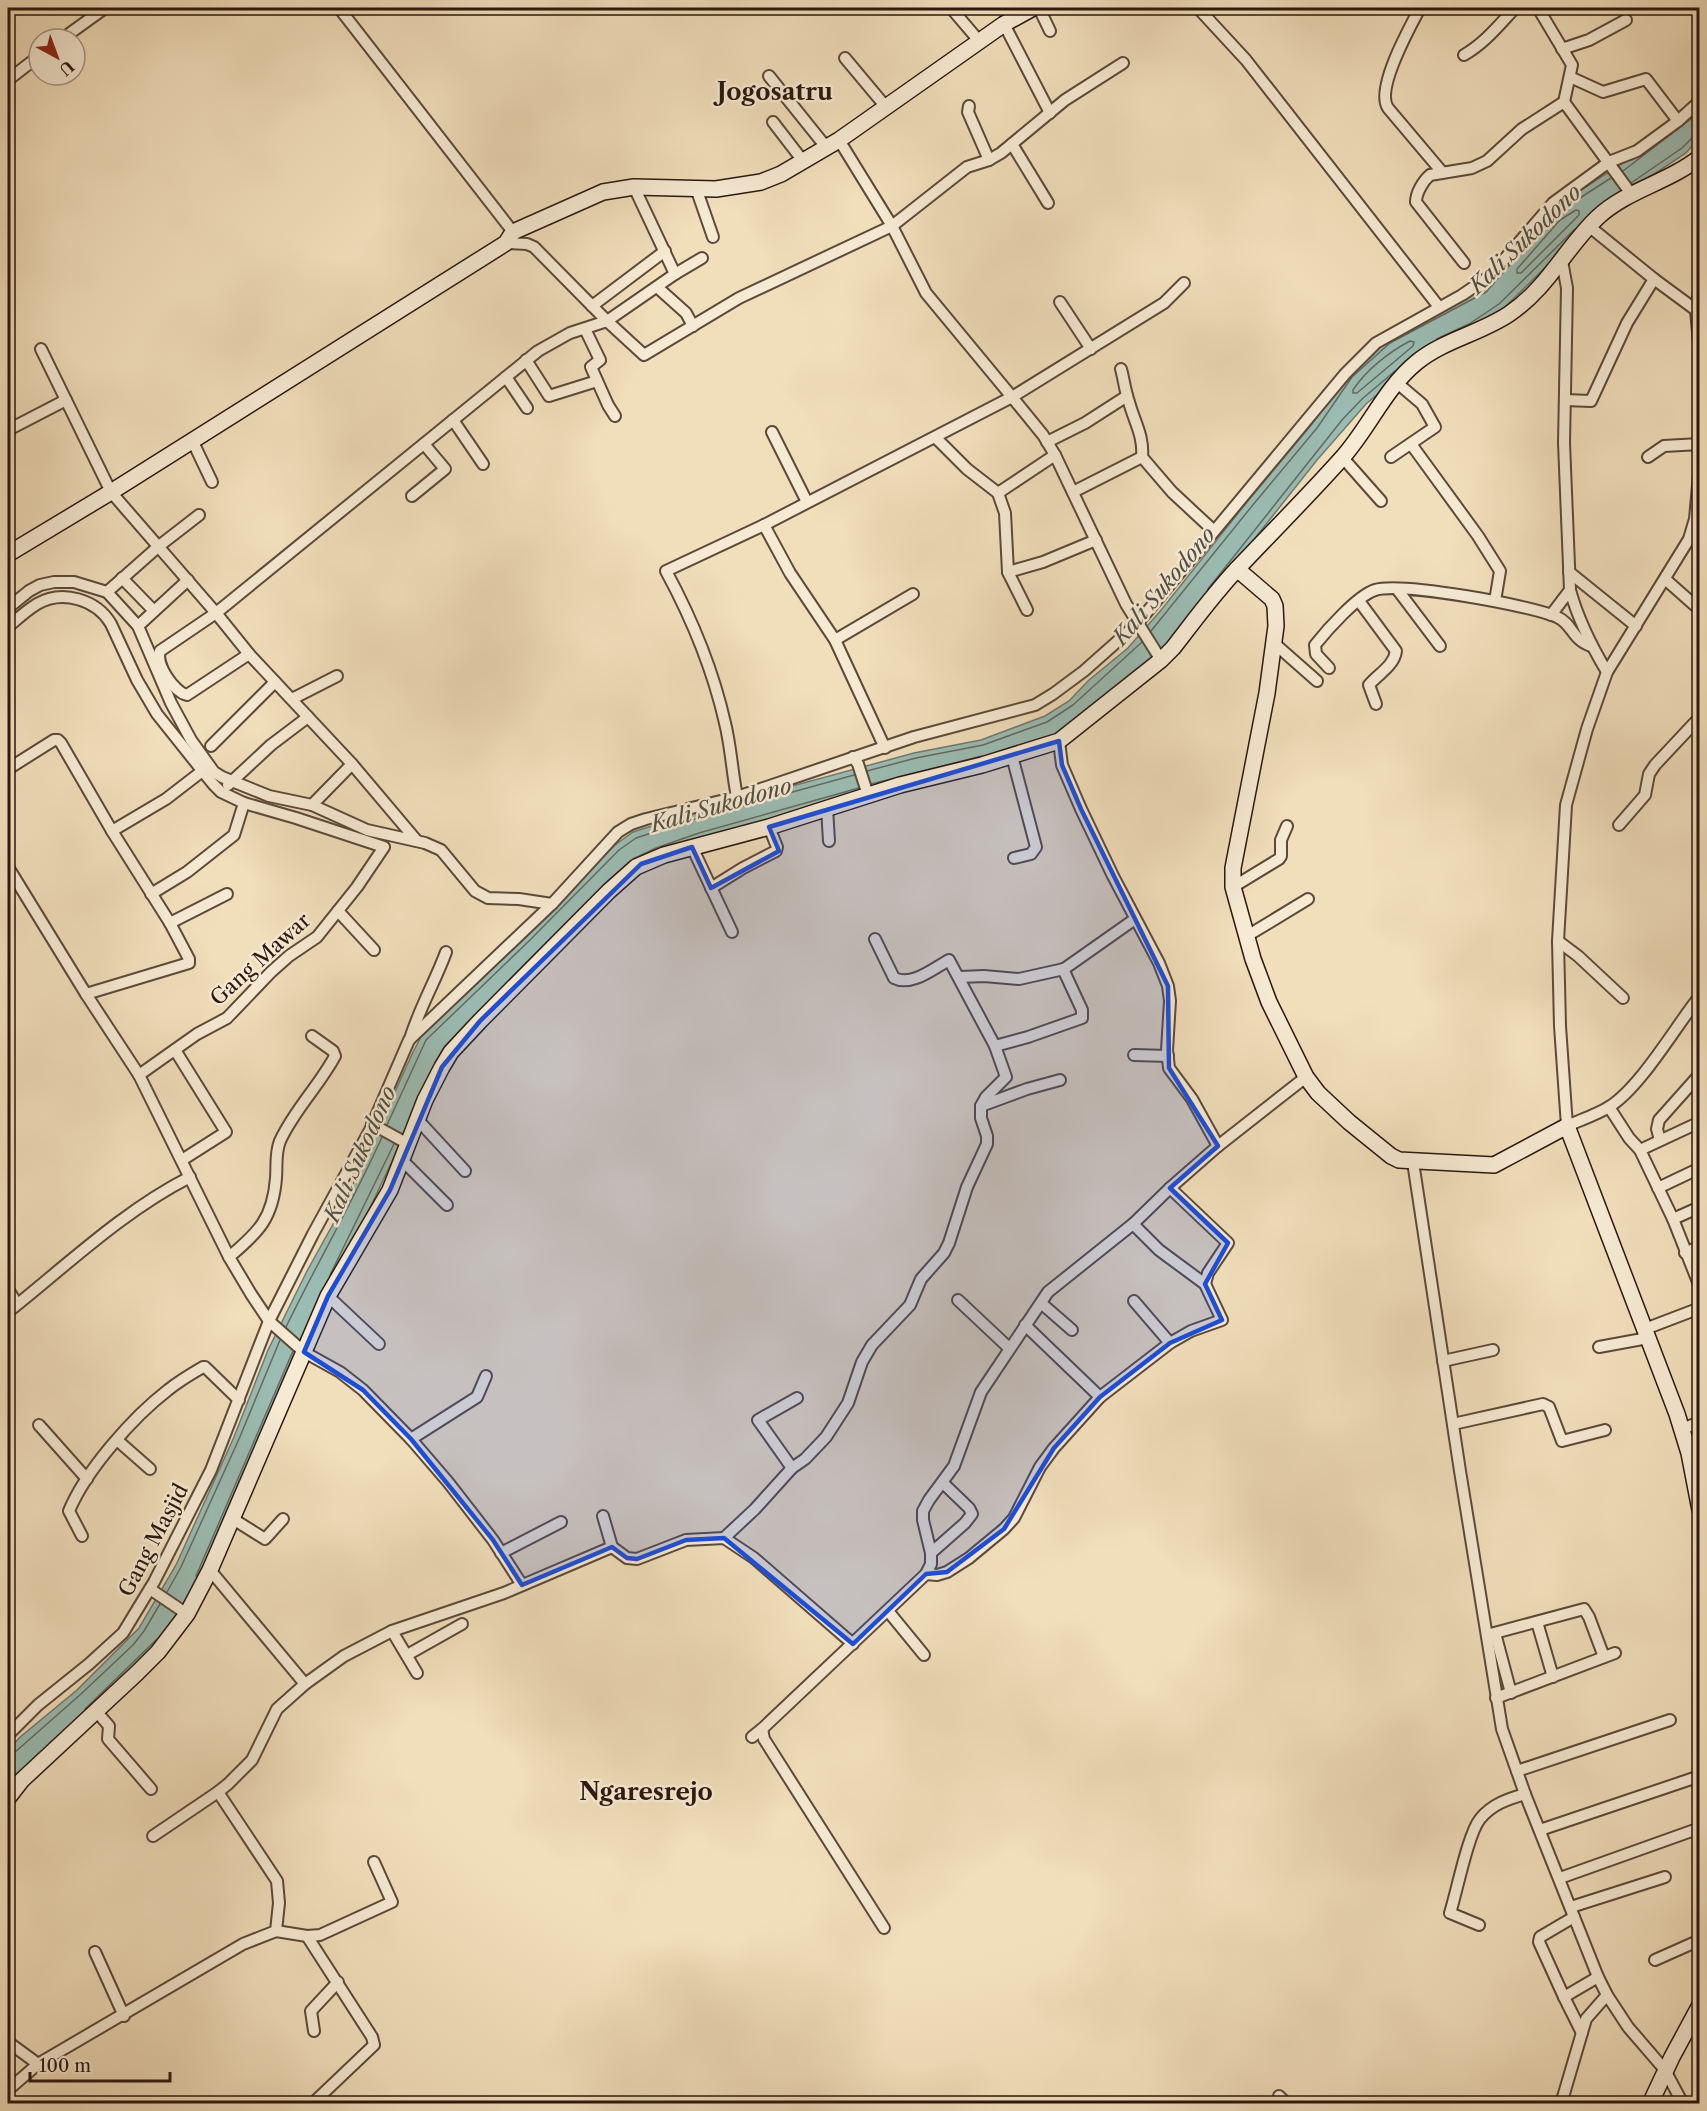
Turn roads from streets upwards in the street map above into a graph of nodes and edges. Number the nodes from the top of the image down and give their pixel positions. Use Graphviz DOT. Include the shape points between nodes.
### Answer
graph roads {
  1 [pos="105,8"];
  2 [pos="339,8"];
  3 [pos="951,8"];
  4 [pos="1033,8"];
  5 [pos="1039,8"];
  6 [pos="1198,8"];
  7 [pos="1420,8"];
  8 [pos="1515,8"];
  9 [pos="1538,8"];
  10 [pos="1626,20"];
  11 [pos="1004,24"];
  12 [pos="79,27"];
  13 [pos="1050,31"];
  14 [pos="980,42"];
  15 [pos="1562,49"];
  16 [pos="1464,55"];
  17 [pos="845,58"];
  18 [pos="1123,63"];
  19 [pos="27,65"];
  20 [pos="770,76"];
  21 [pos="1570,77"];
  22 [pos="8,80"];
  23 [pos="1700,101"];
  24 [pos="1564,102"];
  25 [pos="969,106"];
  26 [pos="886,107"];
  27 [pos="1050,113"];
  28 [pos="1678,121"];
  29 [pos="773,122"];
  30 [pos="833,144"];
  31 [pos="1012,144"];
  32 [pos="1700,157"];
  33 [pos="989,160"];
  34 [pos="803,161"];
  35 [pos="1610,164"];
  36 [pos="1442,172"];
  37 [pos="634,187"];
  38 [pos="696,188"];
  39 [pos="1631,194"];
  40 [pos="1048,203"];
  41 [pos="892,226"];
  42 [pos="1590,227"];
  43 [pos="714,237"];
  44 [pos="510,238"];
  45 [pos="665,251"];
  46 [pos="702,258"];
  47 [pos="1563,261"];
  48 [pos="1464,263"];
  49 [pos="675,274"];
  50 [pos="1654,279"];
  51 [pos="1184,283"];
  52 [pos="1700,286"];
  53 [pos="657,287"];
  54 [pos="1060,302"];
  55 [pos="592,306"];
  56 [pos="1439,307"];
  57 [pos="1698,311"];
  58 [pos="607,321"];
  59 [pos="693,326"];
  60 [pos="585,329"];
  61 [pos="40,349"];
  62 [pos="1090,349"];
  63 [pos="1700,354"];
  64 [pos="526,360"];
  65 [pos="1121,369"];
  66 [pos="506,377"];
  67 [pos="597,381"];
  68 [pos="1396,382"];
  69 [pos="1128,396"];
  70 [pos="1012,397"];
  71 [pos="66,400"];
  72 [pos="1565,400"];
  73 [pos="527,408"];
  74 [pos="615,416"];
  75 [pos="453,420"];
  76 [pos="8,429"];
  77 [pos="772,432"];
  78 [pos="936,438"];
  79 [pos="192,440"];
  80 [pos="1047,442"];
  81 [pos="424,444"];
  82 [pos="1411,444"];
  83 [pos="1700,444"];
  84 [pos="1055,455"];
  85 [pos="1142,457"];
  86 [pos="1391,457"];
  87 [pos="1648,457"];
  88 [pos="1342,458"];
  89 [pos="483,464"];
  90 [pos="1700,464"];
  91 [pos="212,482"];
  92 [pos="111,492"];
  93 [pos="1073,492"];
  94 [pos="998,493"];
  95 [pos="412,496"];
  96 [pos="1381,501"];
  97 [pos="807,502"];
  98 [pos="199,515"];
  99 [pos="764,525"];
  100 [pos="1214,531"];
  101 [pos="1096,540"];
  102 [pos="159,546"];
  103 [pos="8,554"];
  104 [pos="1237,568"];
  105 [pos="1008,572"];
  106 [pos="1569,572"];
  107 [pos="122,578"];
  108 [pos="1665,579"];
  109 [pos="188,580"];
  110 [pos="1397,589"];
  111 [pos="1570,590"];
  112 [pos="107,592"];
  113 [pos="913,594"];
  114 [pos="1359,601"];
  115 [pos="1495,601"];
  116 [pos="16,609"];
  117 [pos="1027,610"];
  118 [pos="1700,610"];
  119 [pos="154,611"];
  120 [pos="216,613"];
  121 [pos="1551,615"];
  122 [pos="138,626"];
  123 [pos="1139,626"];
  124 [pos="1636,626"];
  125 [pos="8,627"];
  126 [pos="835,640"];
  127 [pos="1275,644"];
  128 [pos="1440,646"];
  129 [pos="1591,646"];
  130 [pos="249,654"];
  131 [pos="1160,658"];
  132 [pos="1329,668"];
  133 [pos="1607,672"];
  134 [pos="337,675"];
  135 [pos="1317,681"];
  136 [pos="275,682"];
  137 [pos="292,699"];
  138 [pos="1376,704"];
  139 [pos="308,717"];
  140 [pos="1700,717"];
  141 [pos="1059,741"];
  142 [pos="211,746"];
  143 [pos="885,747"];
  144 [pos="1012,756"];
  145 [pos="855,760"];
  146 [pos="352,764"];
  147 [pos="8,769"];
  148 [pos="201,772"];
  149 [pos="227,786"];
  150 [pos="868,794"];
  151 [pos="737,796"];
  152 [pos="244,803"];
  153 [pos="312,805"];
  154 [pos="827,808"];
  155 [pos="1619,825"];
  156 [pos="1287,826"];
  157 [pos="770,827"];
  158 [pos="112,831"];
  159 [pos="417,841"];
  160 [pos="829,841"];
  161 [pos="692,847"];
  162 [pos="1014,858"];
  163 [pos="8,867"];
  164 [pos="1233,887"];
  165 [pos="711,888"];
  166 [pos="151,894"];
  167 [pos="227,894"];
  168 [pos="1308,899"];
  169 [pos="546,909"];
  170 [pos="338,911"];
  171 [pos="1135,919"];
  172 [pos="170,923"];
  173 [pos="732,932"];
  174 [pos="1247,936"];
  175 [pos="875,939"];
  176 [pos="1558,941"];
  177 [pos="374,950"];
  178 [pos="446,952"];
  179 [pos="1063,969"];
  180 [pos="960,977"];
  181 [pos="86,994"];
  182 [pos="1623,998"];
  183 [pos="1698,1001"];
  184 [pos="312,1036"];
  185 [pos="410,1040"];
  186 [pos="995,1046"];
  187 [pos="174,1050"];
  188 [pos="1134,1055"];
  189 [pos="1168,1056"];
  190 [pos="139,1076"];
  191 [pos="1060,1080"];
  192 [pos="1302,1080"];
  193 [pos="1698,1080"];
  194 [pos="981,1106"];
  195 [pos="1609,1107"];
  196 [pos="417,1119"];
  197 [pos="1700,1122"];
  198 [pos="374,1125"];
  199 [pos="1567,1126"];
  200 [pos="1660,1140"];
  201 [pos="406,1143"];
  202 [pos="1218,1146"];
  203 [pos="1640,1150"];
  204 [pos="182,1160"];
  205 [pos="402,1160"];
  206 [pos="1413,1162"];
  207 [pos="1700,1168"];
  208 [pos="465,1171"];
  209 [pos="190,1177"];
  210 [pos="1170,1188"];
  211 [pos="1658,1188"];
  212 [pos="447,1205"];
  213 [pos="1700,1207"];
  214 [pos="1673,1219"];
  215 [pos="1133,1224"];
  216 [pos="1700,1246"];
  217 [pos="1685,1253"];
  218 [pos="229,1257"];
  219 [pos="1205,1284"];
  220 [pos="1700,1287"];
  221 [pos="8,1289"];
  222 [pos="328,1296"];
  223 [pos="958,1300"];
  224 [pos="1134,1301"];
  225 [pos="1041,1302"];
  226 [pos="17,1304"];
  227 [pos="1700,1308"];
  228 [pos="8,1312"];
  229 [pos="272,1322"];
  230 [pos="1025,1325"];
  231 [pos="1072,1330"];
  232 [pos="1647,1334"];
  233 [pos="1170,1343"];
  234 [pos="379,1344"];
  235 [pos="1599,1347"];
  236 [pos="1009,1348"];
  237 [pos="1493,1350"];
  238 [pos="303,1351"];
  239 [pos="1443,1361"];
  240 [pos="486,1376"];
  241 [pos="1101,1397"];
  242 [pos="797,1398"];
  243 [pos="239,1400"];
  244 [pos="1700,1422"];
  245 [pos="1453,1424"];
  246 [pos="39,1425"];
  247 [pos="1682,1429"];
  248 [pos="1605,1430"];
  249 [pos="117,1440"];
  250 [pos="411,1440"];
  251 [pos="1694,1452"];
  252 [pos="150,1468"];
  253 [pos="792,1468"];
  254 [pos="87,1479"];
  255 [pos="942,1483"];
  256 [pos="1700,1510"];
  257 [pos="603,1516"];
  258 [pos="232,1519"];
  259 [pos="283,1519"];
  260 [pos="561,1522"];
  261 [pos="82,1536"];
  262 [pos="724,1538"];
  263 [pos="612,1546"];
  264 [pos="501,1552"];
  265 [pos="931,1553"];
  266 [pos="210,1570"];
  267 [pos="927,1574"];
  268 [pos="522,1585"];
  269 [pos="153,1591"];
  270 [pos="888,1611"];
  271 [pos="186,1614"];
  272 [pos="1537,1622"];
  273 [pos="462,1624"];
  274 [pos="392,1631"];
  275 [pos="1491,1634"];
  276 [pos="853,1644"];
  277 [pos="1615,1653"];
  278 [pos="407,1655"];
  279 [pos="924,1655"];
  280 [pos="1604,1657"];
  281 [pos="417,1673"];
  282 [pos="1553,1677"];
  283 [pos="305,1684"];
  284 [pos="1510,1693"];
  285 [pos="1496,1698"];
  286 [pos="96,1711"];
  287 [pos="1670,1720"];
  288 [pos="8,1735"];
  289 [pos="1517,1771"];
  290 [pos="1699,1776"];
  291 [pos="151,1789"];
  292 [pos="218,1792"];
  293 [pos="1525,1794"];
  294 [pos="8,1798"];
  295 [pos="1700,1828"];
  296 [pos="1540,1830"];
  297 [pos="153,1836"];
  298 [pos="374,1862"];
  299 [pos="1665,1877"];
  300 [pos="1560,1878"];
  301 [pos="1573,1912"];
  302 [pos="1479,1925"];
  303 [pos="884,1928"];
  304 [pos="276,1931"];
  305 [pos="307,1936"];
  306 [pos="1700,1940"];
  307 [pos="95,1952"];
  308 [pos="1655,1960"];
  309 [pos="1598,1977"];
  310 [pos="338,1983"];
  311 [pos="1606,1995"];
  312 [pos="1564,1997"];
  313 [pos="1699,2006"];
  314 [pos="123,2016"];
  315 [pos="315,2031"];
  316 [pos="1582,2033"];
  317 [pos="8,2042"];
  318 [pos="38,2064"];
  319 [pos="1665,2070"];
  320 [pos="8,2090"];
  321 [pos="312,2103"];
  322 [pos="1561,2103"];
  323 [pos="1650,2103"];
  324 [pos="1683,2103"];
  1 -- 12 [label="street"];
  2 -- 44 [label="street"];
  3 -- 14 [label="street"];
  4 -- 11 [label="street"];
  5 -- 13 [label="street"];
  6 -- 56 [label="street" via="1246,60"];
  7 -- 36 [label="street" via="1400,46 1384,99"];
  8 -- 16 [label="street" via="1489,37"];
  9 -- 15 [label="street"];
  10 -- 15 [label="street"];
  11 -- 14 [label="street"];
  11 -- 27 [label="street"];
  14 -- 26 [label="street"];
  15 -- 21 [label="street" via="1572,65"];
  17 -- 26 [label="street"];
  18 -- 27 [label="street"];
  19 -- 22 [label="street"];
  20 -- 30 [label="street"];
  21 -- 24 [label="street"];
  21 -- 28 [label="street" via="1603,92 1646,79"];
  23 -- 28 [label="street"];
  24 -- 35 [label="street"];
  24 -- 36 [label="street" via="1522,129 1487,161 1472,168"];
  25 -- 33 [label="street" via="968,112"];
  26 -- 30 [label="street"];
  27 -- 31 [label="street"];
  28 -- 35 [label="street" via="1637,151"];
  29 -- 34 [label="street"];
  30 -- 34 [label="street"];
  30 -- 41 [label="street"];
  31 -- 33 [label="street"];
  31 -- 40 [label="street"];
  32 -- 39 [label="street"];
  33 -- 41 [label="street" via="967,167"];
  34 -- 38 [label="street" via="761,182"];
  35 -- 39 [label="street"];
  35 -- 56 [label="street" via="1553,203 1490,276"];
  36 -- 48 [label="street" via="1425,179 1416,202"];
  37 -- 38 [label="street"];
  37 -- 44 [label="street" via="603,192"];
  37 -- 45 [label="street"];
  38 -- 43 [label="street"];
  39 -- 42 [label="street"];
  41 -- 59 [label="street" via="740,298"];
  41 -- 70 [label="street" via="927,293"];
  42 -- 47 [label="street"];
  42 -- 50 [label="street"];
  44 -- 55 [label="street" via="531,245"];
  44 -- 79 [label="street"];
  45 -- 49 [label="street"];
  45 -- 55 [label="street"];
  46 -- 49 [label="street"];
  47 -- 68 [label="street" via="1511,313 1432,352"];
  47 -- 72 [label="street" via="1567,288"];
  49 -- 53 [label="street"];
  50 -- 57 [label="street"];
  50 -- 72 [label="street" via="1627,323 1591,400"];
  51 -- 62 [label="street" via="1164,303"];
  52 -- 57 [label="street"];
  53 -- 58 [label="street"];
  53 -- 59 [label="street" via="686,313"];
  54 -- 62 [label="street"];
  55 -- 58 [label="street"];
  56 -- 100 [label="street" via="1376,343"];
  57 -- 63 [label="street"];
  58 -- 59 [label="street" via="644,355"];
  58 -- 60 [label="street"];
  60 -- 64 [label="street" via="570,333"];
  60 -- 67 [label="street" via="600,360 591,367"];
  61 -- 71 [label="street"];
  62 -- 70 [label="street"];
  64 -- 66 [label="street"];
  64 -- 67 [label="street" via="549,396"];
  65 -- 69 [label="street"];
  66 -- 73 [label="street"];
  66 -- 75 [label="street"];
  67 -- 74 [label="street"];
  68 -- 82 [label="street" via="1416,398 1434,424 1433,430"];
  68 -- 88 [label="street"];
  69 -- 80 [label="street"];
  69 -- 85 [label="street" via="1143,445"];
  70 -- 78 [label="street"];
  70 -- 80 [label="street"];
  71 -- 76 [label="street"];
  71 -- 92 [label="street"];
  72 -- 106 [label="street"];
  75 -- 81 [label="street"];
  75 -- 89 [label="street"];
  77 -- 97 [label="street"];
  78 -- 94 [label="street"];
  78 -- 97 [label="street"];
  79 -- 91 [label="street"];
  79 -- 92 [label="street"];
  80 -- 84 [label="street"];
  81 -- 95 [label="street" via="445,469"];
  81 -- 120 [label="street"];
  82 -- 86 [label="street"];
  82 -- 115 [label="street" via="1500,571"];
  83 -- 87 [label="street" via="1664,446"];
  84 -- 93 [label="street"];
  84 -- 94 [label="street"];
  85 -- 93 [label="street"];
  85 -- 100 [label="street"];
  88 -- 96 [label="street"];
  88 -- 104 [label="street"];
  90 -- 108 [label="street" via="1695,519 1689,539"];
  92 -- 102 [label="street"];
  92 -- 103 [label="street"];
  93 -- 101 [label="street"];
  94 -- 105 [label="street" via="1005,513"];
  97 -- 99 [label="street"];
  98 -- 102 [label="street"];
  99 -- 126 [label="street" via="790,573"];
  99 -- 151 [label="street" via="666,571 687,609 706,658 725,723"];
  100 -- 123 [label="street"];
  101 -- 105 [label="street"];
  101 -- 123 [label="street"];
  102 -- 107 [label="street"];
  102 -- 109 [label="street"];
  104 -- 127 [label="street" via="1275,606"];
  104 -- 131 [label="street"];
  105 -- 117 [label="street"];
  106 -- 111 [label="street"];
  106 -- 124 [label="street"];
  107 -- 112 [label="street"];
  107 -- 119 [label="street"];
  108 -- 118 [label="street"];
  108 -- 124 [label="street"];
  109 -- 119 [label="street"];
  109 -- 120 [label="street"];
  110 -- 114 [label="street" via="1372,591"];
  110 -- 115 [label="street"];
  110 -- 128 [label="street"];
  111 -- 121 [label="street"];
  111 -- 129 [label="street"];
  112 -- 116 [label="street" via="74,582 54,582 29,591"];
  112 -- 122 [label="street"];
  113 -- 126 [label="street"];
  114 -- 132 [label="street" via="1315,645 1316,654"];
  114 -- 138 [label="street" via="1396,651 1390,665 1369,685"];
  115 -- 121 [label="street"];
  116 -- 125 [label="street"];
  116 -- 148 [label="street" via="57,598 85,601 102,611 157,714"];
  119 -- 122 [label="street"];
  120 -- 130 [label="street"];
  120 -- 130 [label="street" via="160,651 160,664 177,689 183,694 192,693"];
  121 -- 129 [label="street"];
  122 -- 149 [label="street" via="191,740"];
  123 -- 131 [label="street"];
  123 -- 143 [label="street" via="1035,705"];
  124 -- 133 [label="street"];
  126 -- 143 [label="street"];
  127 -- 135 [label="street"];
  127 -- 164 [label="street" via="1235,851"];
  129 -- 133 [label="street"];
  130 -- 136 [label="street"];
  131 -- 141 [label="street"];
  133 -- 176 [label="street" via="1566,805"];
  134 -- 137 [label="street"];
  136 -- 137 [label="street"];
  136 -- 142 [label="street"];
  137 -- 139 [label="street"];
  139 -- 146 [label="street"];
  139 -- 149 [label="street"];
  140 -- 155 [label="street" via="1655,765 1645,795"];
  141 -- 144 [label="street"];
  141 -- 171 [label="street" via="1066,772"];
  143 -- 145 [label="street"];
  144 -- 150 [label="street"];
  144 -- 162 [label="street" via="1036,847 1031,854"];
  145 -- 150 [label="street"];
  145 -- 151 [label="street"];
  146 -- 153 [label="street"];
  146 -- 159 [label="street"];
  147 -- 158 [label="street" via="54,740 60,741"];
  148 -- 149 [label="street"];
  148 -- 158 [label="street" via="166,799"];
  149 -- 152 [label="street"];
  149 -- 153 [label="street"];
  150 -- 154 [label="street"];
  151 -- 169 [label="street" via="625,827"];
  152 -- 166 [label="street" via="234,835"];
  152 -- 170 [label="street, Gang Mawar" via="384,847"];
  153 -- 159 [label="street" via="367,830"];
  154 -- 157 [label="street"];
  154 -- 160 [label="street"];
  156 -- 164 [label="street" via="1279,859"];
  157 -- 161 [label="street"];
  157 -- 165 [label="street" via="776,851"];
  158 -- 166 [label="street"];
  159 -- 169 [label="street" via="441,850 475,891 488,898 519,899"];
  161 -- 165 [label="street"];
  161 -- 196 [label="street" via="641,864 609,891 451,1052"];
  163 -- 181 [label="street"];
  164 -- 174 [label="street"];
  165 -- 173 [label="street"];
  166 -- 172 [label="street"];
  167 -- 172 [label="street"];
  168 -- 174 [label="street"];
  169 -- 185 [label="street"];
  170 -- 177 [label="street"];
  170 -- 187 [label="street, Gang Mawar" via="317,937 289,956 231,1014"];
  171 -- 179 [label="street"];
  171 -- 189 [label="street" via="1168,986"];
  172 -- 181 [label="street" via="189,963"];
  174 -- 192 [label="street"];
  175 -- 180 [label="street" via="899,981 914,979 949,960"];
  176 -- 182 [label="street"];
  176 -- 199 [label="street"];
  178 -- 185 [label="street" via="417,1014"];
  179 -- 180 [label="street" via="1019,979"];
  179 -- 186 [label="street" via="1082,1018"];
  180 -- 186 [label="street"];
  181 -- 190 [label="street"];
  183 -- 195 [label="street" via="1641,1076"];
  184 -- 218 [label="street" via="335,1056 279,1144 275,1196 265,1222"];
  185 -- 198 [label="street, Gang Masjid"];
  186 -- 194 [label="street" via="1006,1077"];
  187 -- 190 [label="street, Gang Mawar"];
  187 -- 204 [label="street" via="226,1132"];
  188 -- 189 [label="street"];
  189 -- 202 [label="street" via="1169,1068"];
  190 -- 204 [label="street"];
  191 -- 194 [label="street"];
  192 -- 202 [label="street"];
  192 -- 206 [label="street" via="1391,1156"];
  193 -- 200 [label="street" via="1659,1120"];
  194 -- 253 [label="street" via="987,1144 944,1253 921,1279 910,1305 872,1345 848,1403 825,1437"];
  195 -- 199 [label="street"];
  195 -- 203 [label="street"];
  196 -- 201 [label="street"];
  196 -- 208 [label="street"];
  197 -- 200 [label="street"];
  198 -- 201 [label="street"];
  198 -- 229 [label="street, Gang Masjid"];
  199 -- 206 [label="street" via="1494,1165"];
  199 -- 232 [label="street"];
  200 -- 203 [label="street"];
  201 -- 205 [label="street"];
  202 -- 210 [label="street"];
  203 -- 211 [label="street"];
  204 -- 209 [label="street"];
  205 -- 212 [label="street"];
  205 -- 222 [label="street" via="390,1190"];
  206 -- 239 [label="street"];
  207 -- 211 [label="street"];
  209 -- 218 [label="street"];
  209 -- 226 [label="street" via="124,1219"];
  210 -- 215 [label="street"];
  210 -- 219 [label="street" via="1228,1243"];
  211 -- 214 [label="street"];
  213 -- 214 [label="street"];
  214 -- 217 [label="street"];
  215 -- 219 [label="street" via="1159,1250"];
  215 -- 225 [label="street" via="1048,1292"];
  216 -- 217 [label="street"];
  217 -- 220 [label="street"];
  218 -- 229 [label="street"];
  219 -- 233 [label="street" via="1222,1320"];
  221 -- 226 [label="street"];
  222 -- 234 [label="street"];
  222 -- 238 [label="street"];
  223 -- 236 [label="street"];
  224 -- 233 [label="street"];
  225 -- 230 [label="street"];
  225 -- 231 [label="street"];
  226 -- 228 [label="street"];
  227 -- 232 [label="street"];
  229 -- 238 [label="street"];
  229 -- 243 [label="street, Gang Masjid"];
  230 -- 236 [label="street"];
  230 -- 241 [label="street"];
  232 -- 235 [label="street"];
  232 -- 247 [label="street"];
  233 -- 241 [label="street"];
  236 -- 255 [label="street" via="981,1392 957,1459"];
  237 -- 239 [label="street"];
  238 -- 250 [label="street" via="363,1390"];
  238 -- 258 [label="street"];
  239 -- 245 [label="street"];
  240 -- 250 [label="street" via="477,1397"];
  241 -- 267 [label="street" via="1040,1467 1014,1518 1004,1529 947,1572"];
  242 -- 253 [label="street" via="758,1420"];
  243 -- 249 [label="street" via="203,1367 161,1396"];
  243 -- 269 [label="street, Gang Masjid" via="212,1470"];
  244 -- 247 [label="street"];
  245 -- 248 [label="street" via="1544,1404 1549,1407 1562,1441"];
  245 -- 275 [label="street"];
  246 -- 254 [label="street"];
  247 -- 251 [label="street"];
  249 -- 252 [label="street"];
  249 -- 254 [label="street"];
  250 -- 264 [label="street"];
  251 -- 256 [label="street"];
  253 -- 262 [label="street"];
  254 -- 261 [label="street" via="69,1511"];
  255 -- 265 [label="street" via="923,1512"];
  255 -- 265 [label="street" via="972,1514"];
  257 -- 263 [label="street"];
  258 -- 259 [label="street" via="265,1539"];
  258 -- 266 [label="street"];
  260 -- 264 [label="street"];
  262 -- 263 [label="street" via="686,1540 637,1559 627,1558"];
  262 -- 276 [label="street" via="754,1558"];
  263 -- 268 [label="street"];
  264 -- 268 [label="street"];
  265 -- 267 [label="street"];
  266 -- 271 [label="street"];
  266 -- 283 [label="street"];
  267 -- 270 [label="street"];
  268 -- 274 [label="street"];
  269 -- 271 [label="street"];
  269 -- 288 [label="street, Gang Masjid" via="123,1633"];
  270 -- 276 [label="street"];
  270 -- 279 [label="street"];
  271 -- 286 [label="street" via="158,1652"];
  272 -- 275 [label="street"];
  272 -- 280 [label="street" via="1584,1609"];
  272 -- 282 [label="street"];
  273 -- 278 [label="street"];
  274 -- 278 [label="street"];
  274 -- 283 [label="street" via="344,1656"];
  275 -- 284 [label="street"];
  275 -- 285 [label="street"];
  276 -- 303 [label="street" via="757,1734 764,1739"];
  277 -- 280 [label="street"];
  278 -- 281 [label="street"];
  280 -- 282 [label="street"];
  282 -- 284 [label="street"];
  283 -- 292 [label="street" via="273,1715 252,1760"];
  284 -- 285 [label="street"];
  285 -- 289 [label="street"];
  286 -- 291 [label="street" via="109,1726 108,1739"];
  286 -- 294 [label="street"];
  287 -- 289 [label="street"];
  289 -- 293 [label="street"];
  290 -- 296 [label="street"];
  292 -- 297 [label="street"];
  292 -- 304 [label="street" via="277,1881"];
  293 -- 296 [label="street"];
  293 -- 302 [label="street" via="1503,1800 1490,1809 1473,1833 1450,1913"];
  295 -- 300 [label="street"];
  296 -- 300 [label="street"];
  298 -- 305 [label="street" via="392,1902 330,1932"];
  299 -- 301 [label="street"];
  300 -- 301 [label="street"];
  301 -- 309 [label="street"];
  301 -- 312 [label="street" via="1539,1939"];
  304 -- 305 [label="street"];
  304 -- 314 [label="street" via="243,1944"];
  305 -- 310 [label="street"];
  306 -- 308 [label="street"];
  307 -- 314 [label="street"];
  309 -- 311 [label="street"];
  309 -- 312 [label="street"];
  310 -- 315 [label="street" via="311,2011"];
  310 -- 321 [label="street" via="374,2045"];
  311 -- 316 [label="street" via="1591,2011"];
  311 -- 319 [label="street"];
  312 -- 316 [label="street"];
  313 -- 319 [label="street"];
  314 -- 318 [label="street"];
  316 -- 322 [label="street"];
  317 -- 318 [label="street"];
  318 -- 320 [label="street"];
  319 -- 323 [label="street"];
  319 -- 324 [label="street"];
}
